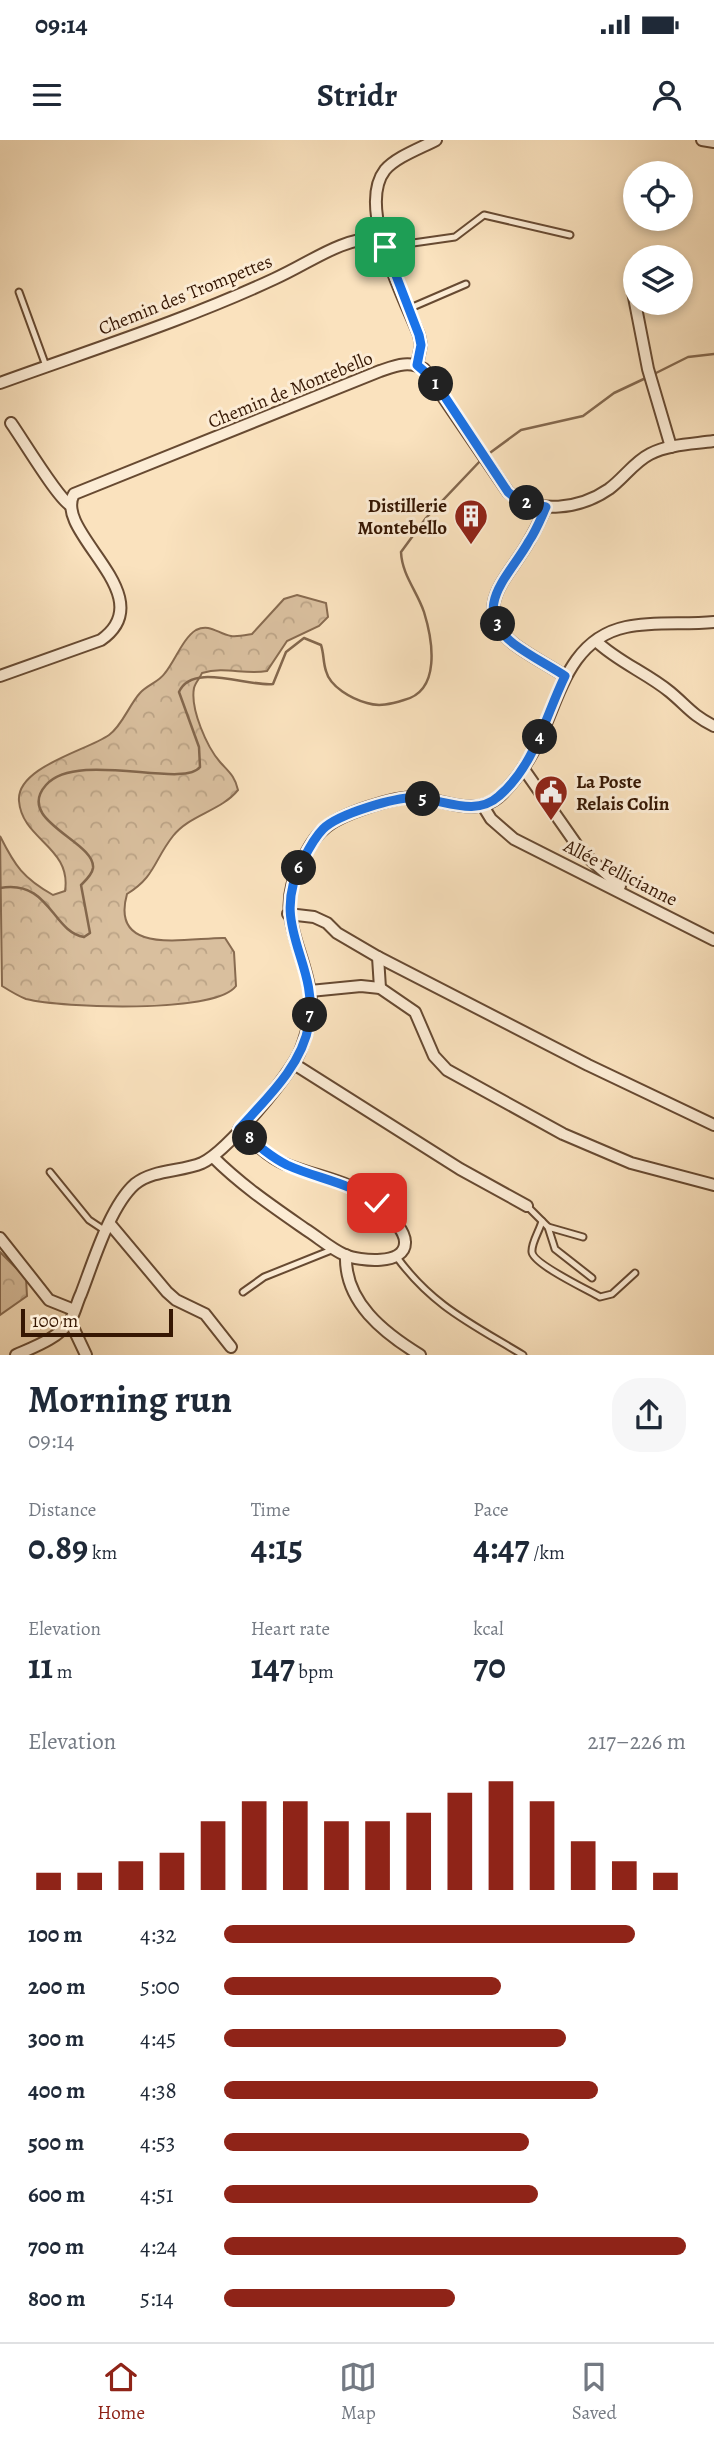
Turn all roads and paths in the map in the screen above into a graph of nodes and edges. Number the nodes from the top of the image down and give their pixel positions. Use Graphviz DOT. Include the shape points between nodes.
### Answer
graph roads {
  1 [pos="436,140"];
  2 [pos="702,140"];
  3 [pos="714,142"];
  4 [pos="570,235"];
  5 [pos="383,242"];
  6 [pos="466,284"];
  7 [pos="19,292"];
  8 [pos="408,309"];
  9 [pos="638,315"];
  10 [pos="417,365"];
  11 [pos="46,366"];
  12 [pos="0,383"];
  13 [pos="11,423"];
  14 [pos="714,441"];
  15 [pos="671,447"];
  16 [pos="71,505"];
  17 [pos="546,507"];
  18 [pos="714,622"];
  19 [pos="596,642"];
  20 [pos="0,676"];
  21 [pos="565,676"];
  22 [pos="714,726"];
  23 [pos="523,768"];
  24 [pos="483,806"];
  25 [pos="624,892"];
  26 [pos="288,914"];
  27 [pos="714,940"];
  28 [pos="378,957"];
  29 [pos="380,988"];
  30 [pos="310,991"];
  31 [pos="294,1064"];
  32 [pos="714,1125"];
  33 [pos="239,1129"];
  34 [pos="213,1157"];
  35 [pos="50,1172"];
  36 [pos="714,1185"];
  37 [pos="527,1206"];
  38 [pos="542,1221"];
  39 [pos="548,1227"];
  40 [pos="108,1228"];
  41 [pos="583,1237"];
  42 [pos="0,1238"];
  43 [pos="334,1249"];
  44 [pos="346,1255"];
  45 [pos="396,1256"];
  46 [pos="635,1273"];
  47 [pos="592,1278"];
  48 [pos="243,1292"];
  49 [pos="72,1315"];
  50 [pos="231,1347"];
  51 [pos="23,1353"];
  52 [pos="86,1355"];
  53 [pos="420,1355"];
  54 [pos="523,1355"];
  1 -- 5 [label="street" via="388,167 380,178 377,207"];
  2 -- 3 [label="street"];
  4 -- 5 [label="lane, Chemin des Trompettes" via="484,215 455,237"];
  5 -- 8 [label="street"];
  5 -- 11 [label="street, Chemin des Trompettes" via="337,245 275,279"];
  6 -- 8 [label="lane"];
  7 -- 11 [label="lane"];
  8 -- 10 [label="street" via="421,345"];
  9 -- 15 [label="street"];
  10 -- 16 [label="street, Chemin de Montebello" via="380,370 82,489 74,494"];
  10 -- 17 [label="street" via="433,379 494,473 520,502"];
  11 -- 12 [label="street, Chemin des Trompettes"];
  13 -- 16 [label="street" via="62,500"];
  14 -- 15 [label="street"];
  15 -- 17 [label="street" via="640,460 597,496"];
  16 -- 20 [label="street" via="118,594 119,621 101,640"];
  17 -- 21 [label="street" via="492,601 495,618 508,638"];
  18 -- 19 [label="street" via="626,627"];
  19 -- 21 [label="street"];
  19 -- 22 [label="street"];
  21 -- 23 [label="street"];
  23 -- 24 [label="street" via="501,795"];
  23 -- 25 [label="street" via="581,851"];
  24 -- 25 [label="street, Allée Fellicianne" via="514,839"];
  24 -- 26 [label="street" via="416,797 335,820 323,829 293,879"];
  25 -- 27 [label="street, Allée Fellicianne"];
  26 -- 28 [label="street" via="327,923"];
  26 -- 30 [label="street"];
  28 -- 29 [label="street"];
  28 -- 32 [label="street"];
  29 -- 30 [label="street"];
  29 -- 36 [label="street" via="415,1012 434,1056 447,1070 563,1134 631,1163"];
  30 -- 31 [label="street" via="309,1027"];
  31 -- 33 [label="street"];
  31 -- 37 [label="street"];
  33 -- 34 [label="street"];
  33 -- 45 [label="street" via="272,1157 347,1184 377,1203 405,1239 404,1250"];
  34 -- 40 [label="street" via="135,1184"];
  34 -- 43 [label="street" via="240,1184"];
  35 -- 40 [label="lane" via="89,1220"];
  37 -- 38 [label="lane"];
  38 -- 39 [label="lane"];
  38 -- 46 [label="lane" via="532,1250 534,1258 600,1297 612,1294"];
  39 -- 41 [label="lane"];
  39 -- 47 [label="lane" via="555,1249"];
  40 -- 49 [label="street"];
  40 -- 50 [label="street" via="176,1300 205,1314"];
  42 -- 49 [label="street" via="49,1300"];
  43 -- 44 [label="street"];
  43 -- 48 [label="lane" via="264,1277"];
  44 -- 45 [label="street" via="376,1260"];
  44 -- 53 [label="street" via="345,1272 371,1319"];
  45 -- 54 [label="lane" via="416,1284 440,1304"];
  49 -- 51 [label="street" via="50,1338"];
  49 -- 52 [label="street"];
}
